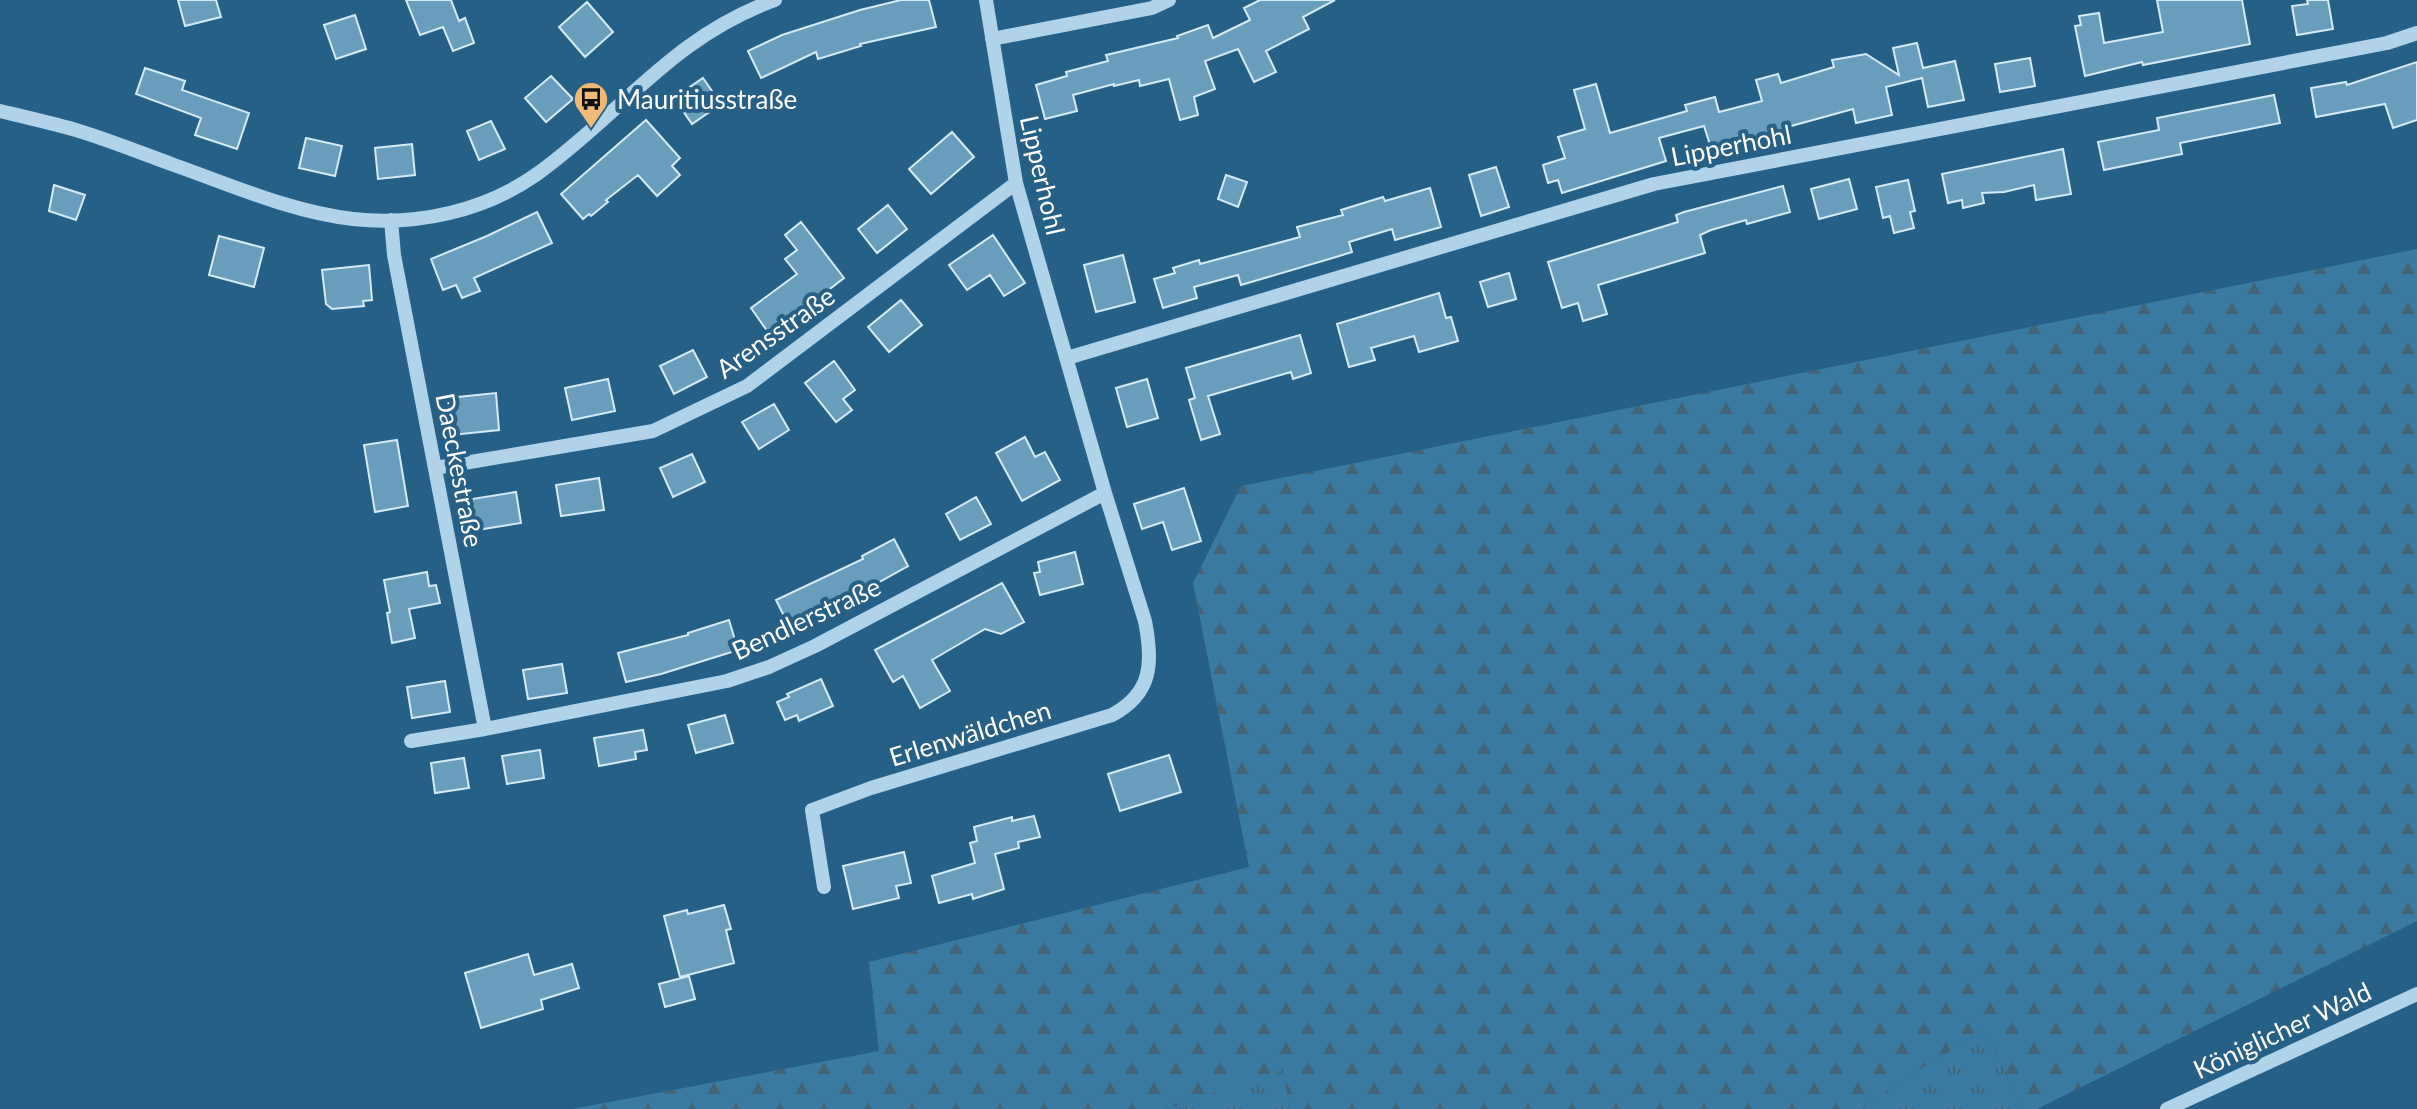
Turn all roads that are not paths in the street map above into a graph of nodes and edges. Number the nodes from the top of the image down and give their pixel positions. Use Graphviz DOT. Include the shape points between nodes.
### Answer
graph roads {
  1 [pos="775,0"];
  2 [pos="986,0"];
  3 [pos="1169,0"];
  4 [pos="2417,33"];
  5 [pos="992,39"];
  6 [pos="0,111"];
  7 [pos="1016,183"];
  8 [pos="391,220"];
  9 [pos="1067,358"];
  10 [pos="435,468"];
  11 [pos="1105,493"];
  12 [pos="1145,621"];
  13 [pos="485,729"];
  14 [pos="411,741"];
  15 [pos="824,887"];
  16 [pos="2417,994"];
  17 [pos="2167,1109"];
  1 -- 8 [label="street" via="684,48 537,174 496,198 469,208"];
  2 -- 5 [label="street, Lipperhohl"];
  3 -- 5 [label="street" via="1152,8"];
  4 -- 9 [label="street, Lipperhohl" via="1654,184"];
  5 -- 7 [label="street, Lipperhohl"];
  6 -- 8 [label="street" via="78,131 304,209"];
  7 -- 9 [label="street, Lipperhohl"];
  7 -- 10 [label="street, Arensstraße" via="747,386 653,431"];
  8 -- 10 [label="street, Daeckestraße"];
  9 -- 11 [label="street, Lipperhohl"];
  10 -- 13 [label="street, Daeckestraße"];
  11 -- 12 [label="street, Lipperhohl"];
  11 -- 13 [label="street, Bendlerstraße" via="769,667 727,681"];
  12 -- 15 [label="street, Erlenwäldchen" via="1148,676 1125,708 812,810"];
  13 -- 14 [label="street, Bendlerstraße"];
  16 -- 17 [label="street, Königlicher Wald"];
}
